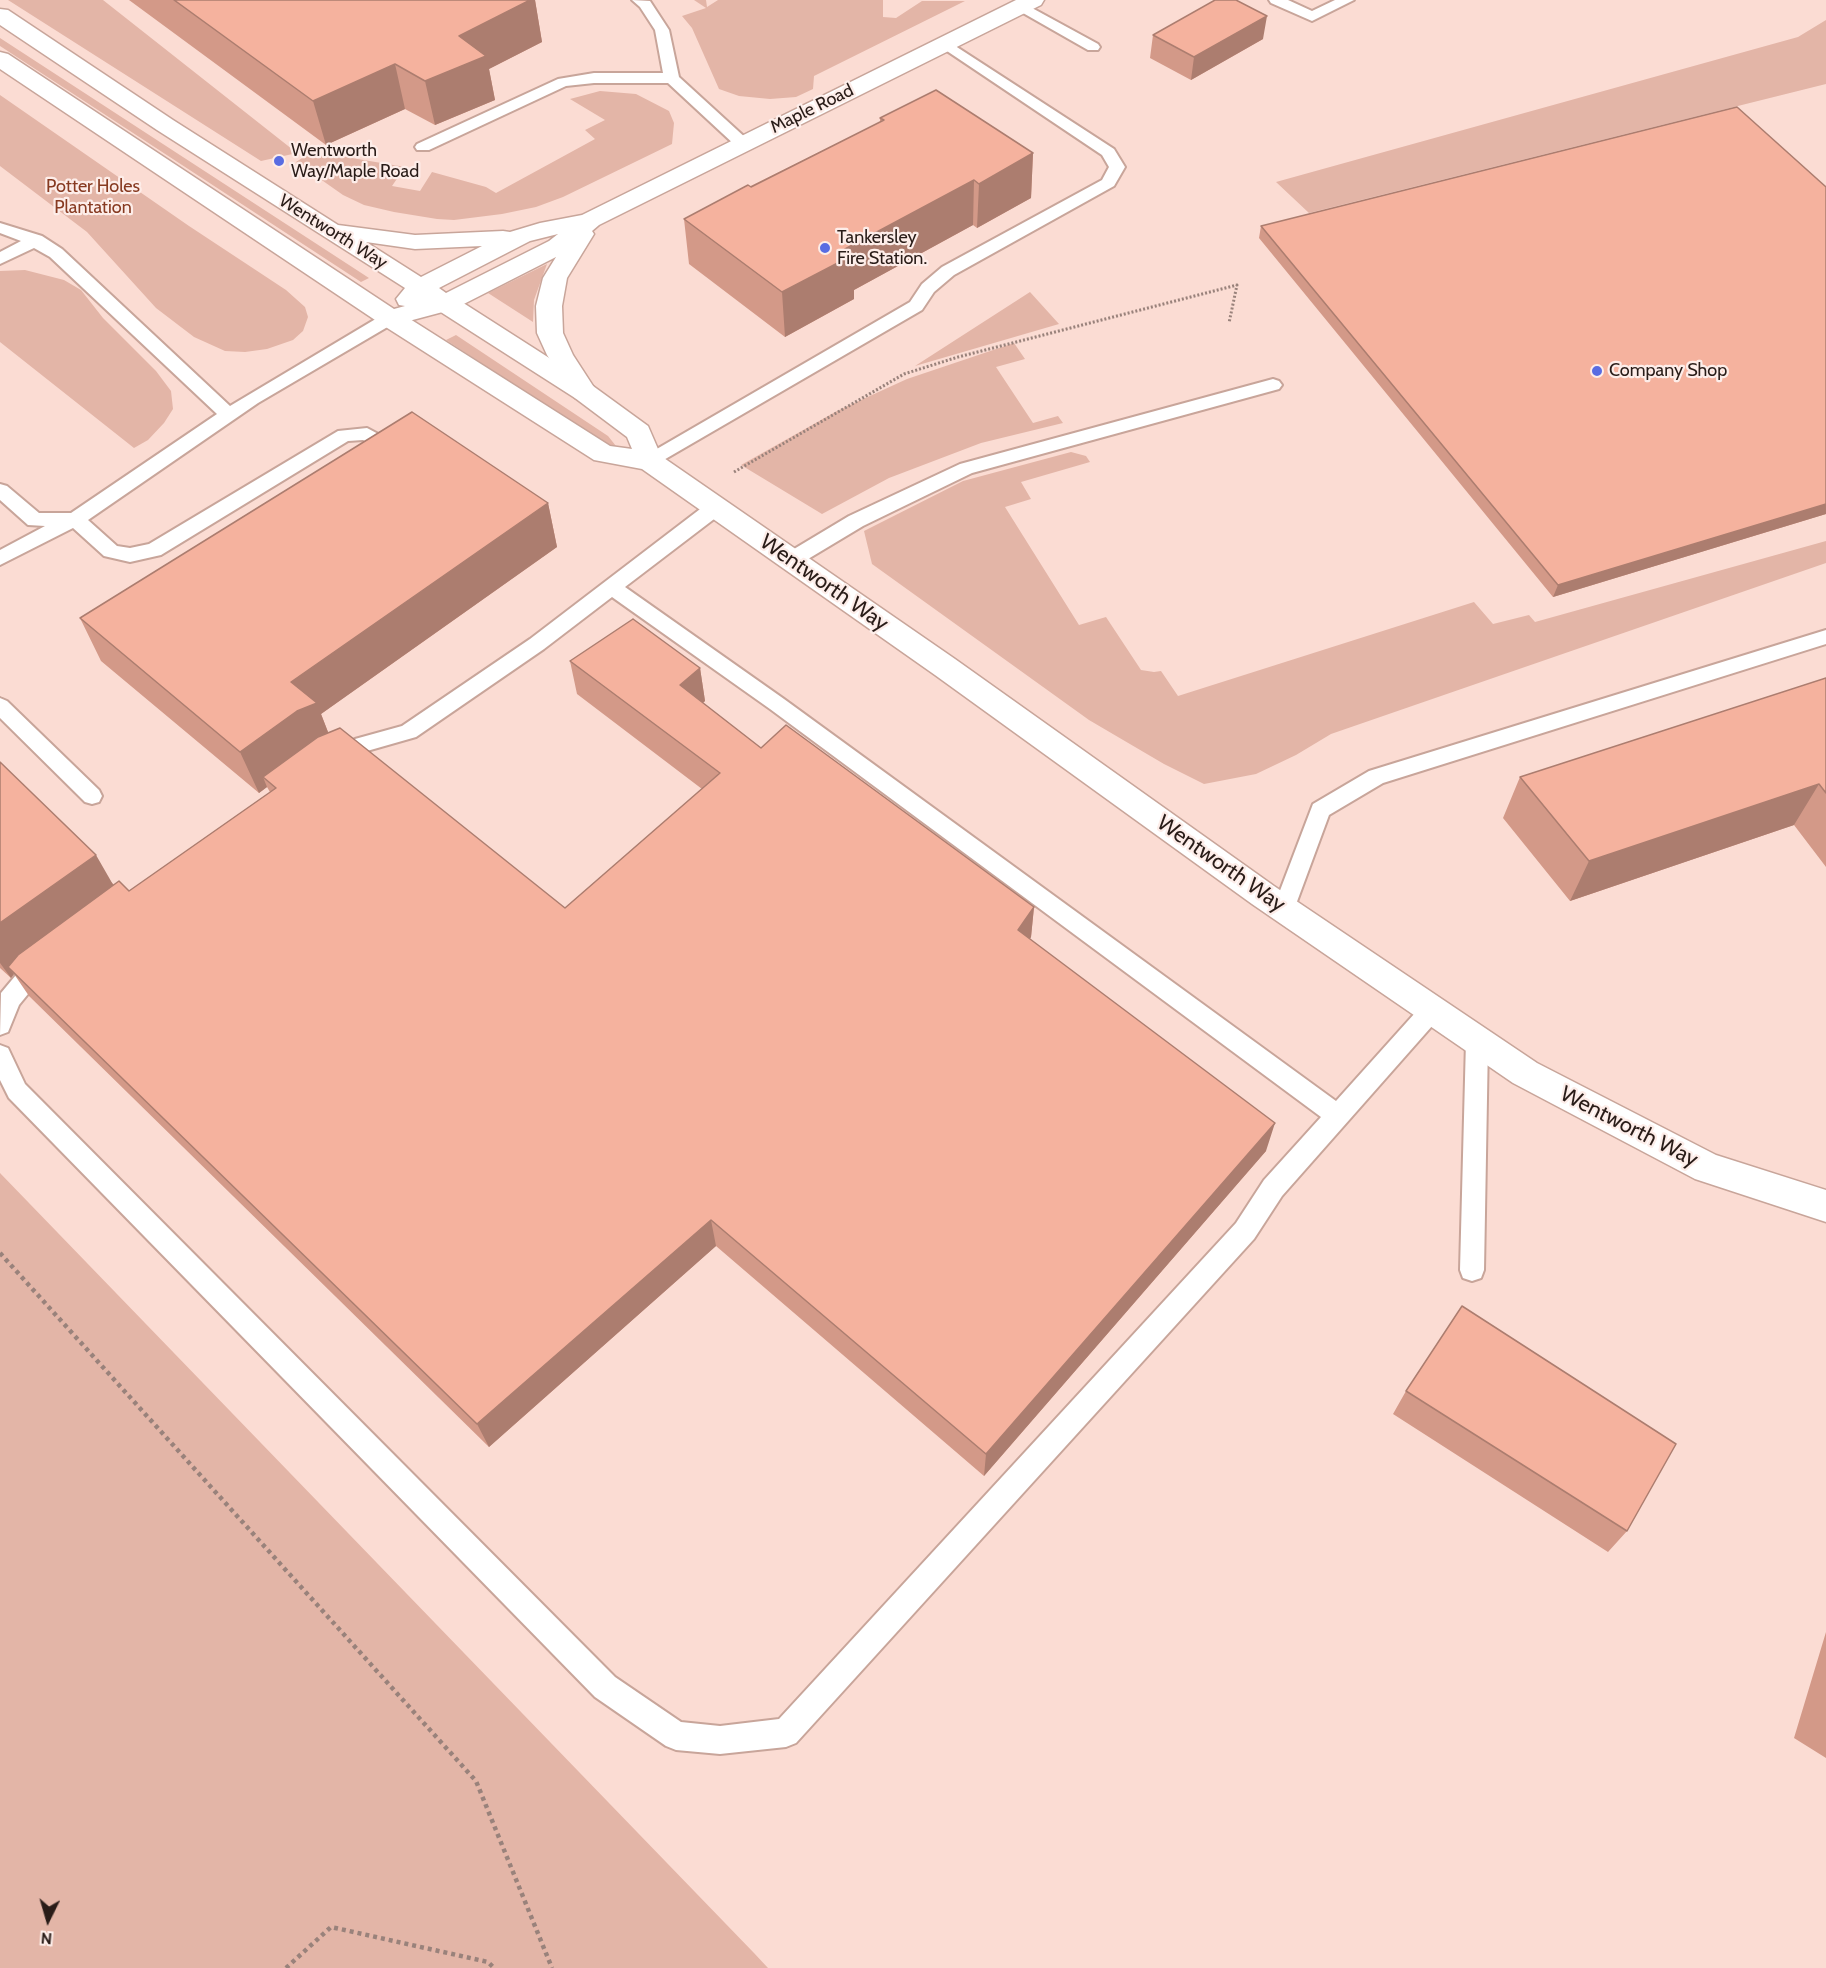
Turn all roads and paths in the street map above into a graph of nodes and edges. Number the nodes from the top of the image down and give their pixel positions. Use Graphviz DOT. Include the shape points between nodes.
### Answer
graph roads {
  1 [pos="639,0"];
  2 [pos="1276,0"];
  3 [pos="1347,0"];
  4 [pos="1027,3"];
  5 [pos="0,15"];
  6 [pos="946,44"];
  7 [pos="1093,47"];
  8 [pos="0,59"];
  9 [pos="672,78"];
  10 [pos="742,143"];
  11 [pos="423,147"];
  12 [pos="591,220"];
  13 [pos="323,227"];
  14 [pos="0,228"];
  15 [pos="521,236"];
  16 [pos="36,240"];
  17 [pos="0,259"];
  18 [pos="421,287"];
  19 [pos="445,303"];
  20 [pos="390,318"];
  21 [pos="1229,323"];
  22 [pos="1273,385"];
  23 [pos="584,392"];
  24 [pos="229,415"];
  25 [pos="376,440"];
  26 [pos="649,461"];
  27 [pos="0,490"];
  28 [pos="693,492"];
  29 [pos="715,507"];
  30 [pos="75,519"];
  31 [pos="0,558"];
  32 [pos="791,560"];
  33 [pos="610,587"];
  34 [pos="1826,637"];
  35 [pos="0,706"];
  36 [pos="322,761"];
  37 [pos="92,796"];
  38 [pos="1284,909"];
  39 [pos="57,955"];
  40 [pos="1432,1010"];
  41 [pos="0,1025"];
  42 [pos="1477,1041"];
  43 [pos="0,1055"];
  44 [pos="1338,1116"];
  45 [pos="1826,1206"];
  46 [pos="0,1253"];
  47 [pos="1472,1270"];
  48 [pos="286,1968"];
  49 [pos="494,1968"];
  50 [pos="552,1968"];
  1 -- 9 [label="lane" via="662,30"];
  2 -- 3 [label="lane" via="1312,17"];
  4 -- 6 [label="street, Maple Road"];
  4 -- 7 [label="lane"];
  5 -- 13 [label="street, Wentworth Way"];
  6 -- 10 [label="street, Maple Road"];
  6 -- 26 [label="lane" via="1108,152 1118,167 1108,183 948,271 928,288 916,306"];
  8 -- 20 [label="street, Wentworth Way"];
  9 -- 10 [label="lane"];
  9 -- 11 [label="lane" via="563,82"];
  10 -- 12 [label="street, Maple Road"];
  12 -- 15 [label="street, Maple Road"];
  12 -- 19 [label="street, Maple Road" via="558,246"];
  12 -- 23 [label="street" via="555,278 549,306 550,333"];
  13 -- 15 [label="street" via="415,242"];
  13 -- 18 [label="street, Wentworth Way"];
  14 -- 16 [label="lane"];
  15 -- 18 [label="street, Maple Road"];
  16 -- 17 [label="lane"];
  16 -- 24 [label="lane" via="56,253"];
  18 -- 19 [label="street, Wentworth Way"];
  18 -- 20 [label="street, Maple Road"];
  19 -- 20 [label="street, Maple Road"];
  19 -- 23 [label="street, Wentworth Way"];
  20 -- 24 [label="lane"];
  20 -- 26 [label="street, Wentworth Way" via="603,454"];
  21 -- 28 [label="path" via="1237,285 904,374"];
  22 -- 32 [label="lane" via="966,468 856,521"];
  23 -- 26 [label="street, Wentworth Way" via="639,432"];
  24 -- 30 [label="lane"];
  25 -- 30 [label="lane" via="367,434 344,435 154,550 130,555 111,550"];
  26 -- 28 [label="street, Wentworth Way"];
  27 -- 30 [label="lane" via="34,520"];
  28 -- 29 [label="street, Wentworth Way"];
  29 -- 32 [label="street, Wentworth Way"];
  29 -- 33 [label="lane"];
  30 -- 31 [label="lane"];
  32 -- 38 [label="street, Wentworth Way"];
  33 -- 36 [label="lane" via="537,644 409,732"];
  33 -- 44 [label="lane" via="786,711"];
  34 -- 38 [label="lane" via="1376,777 1320,810"];
  35 -- 37 [label="lane"];
  38 -- 40 [label="street, Wentworth Way"];
  39 -- 41 [label="lane" via="29,976 9,1000"];
  40 -- 42 [label="street, Wentworth Way"];
  40 -- 44 [label="lane"];
  42 -- 45 [label="street, Wentworth Way" via="1525,1073 1707,1168"];
  42 -- 47 [label="lane"];
  43 -- 44 [label="lane" via="17,1091 605,1687 676,1736 720,1740 786,1733 1245,1231 1274,1188"];
  46 -- 50 [label="path" via="476,1781"];
  48 -- 49 [label="path" via="331,1927 488,1962"];
}
